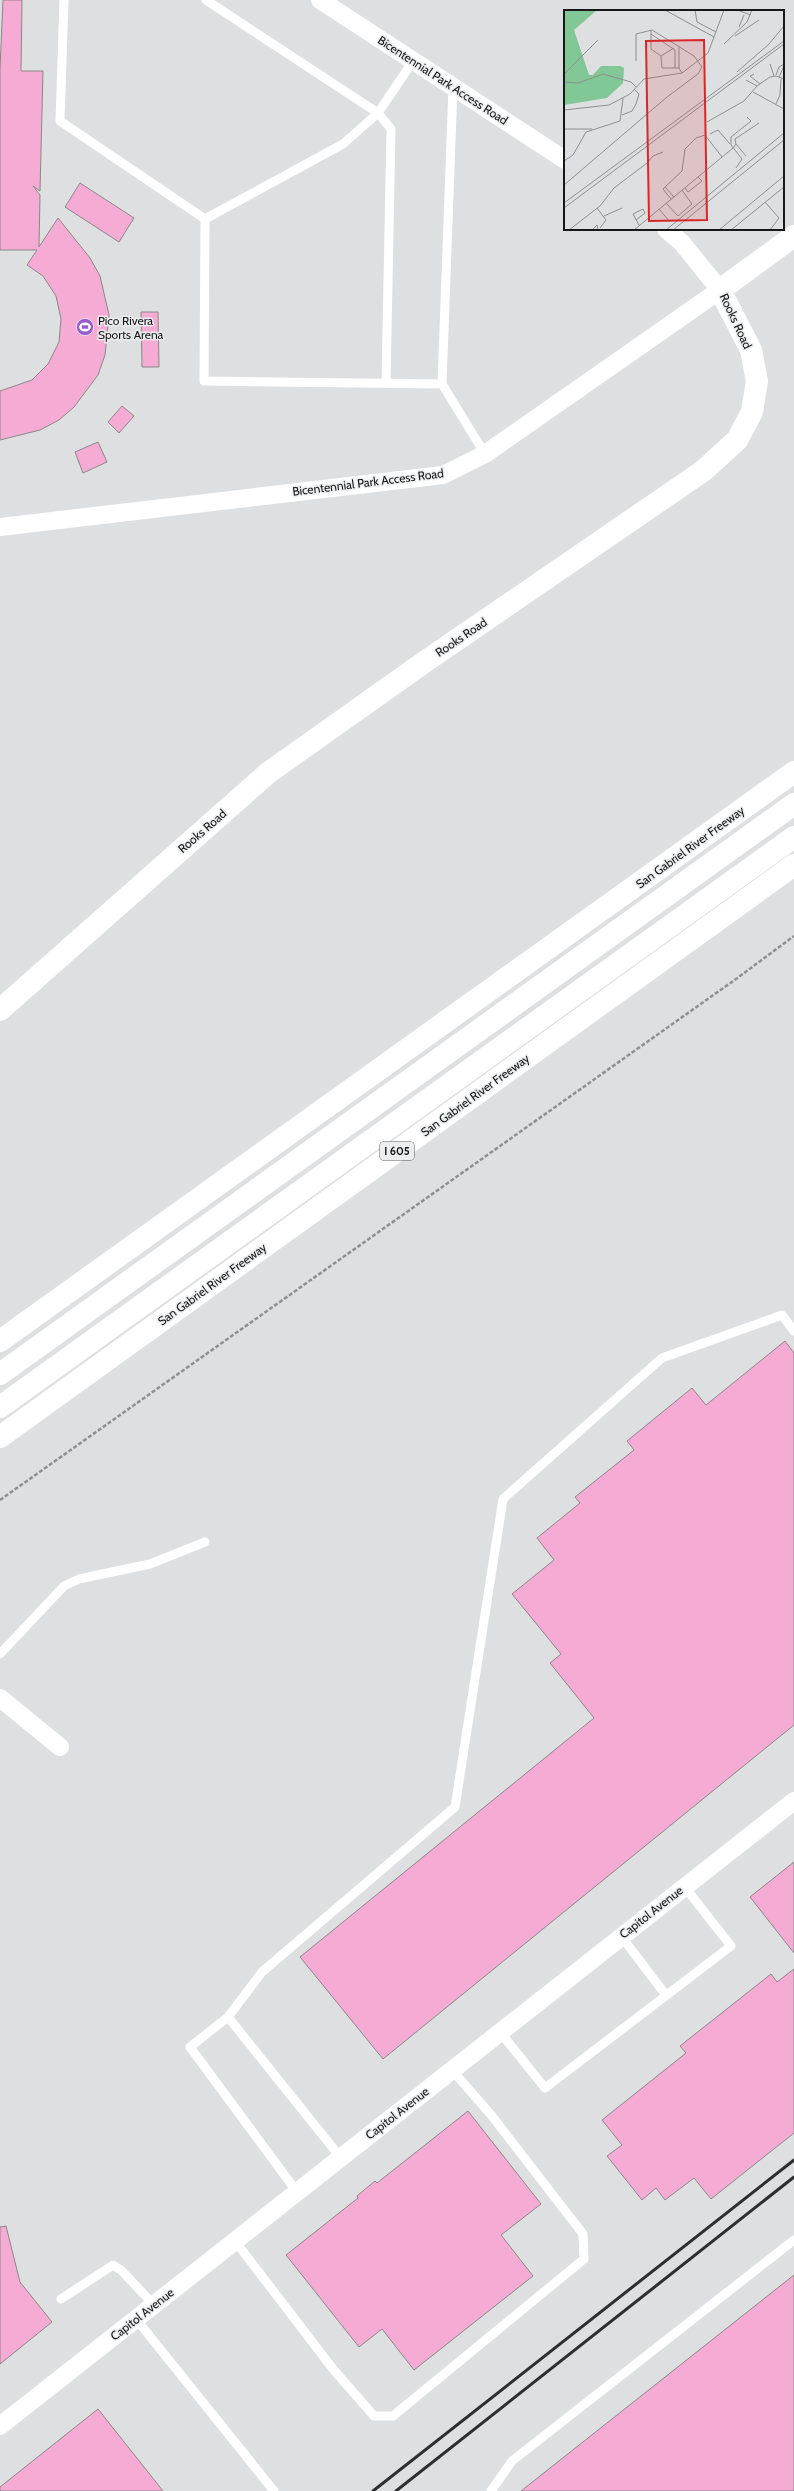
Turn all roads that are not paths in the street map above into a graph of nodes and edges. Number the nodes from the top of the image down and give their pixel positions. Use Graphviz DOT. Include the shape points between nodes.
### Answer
graph roads {
  1 [pos="64,0"];
  2 [pos="206,0"];
  3 [pos="320,0"];
  4 [pos="413,61"];
  5 [pos="453,87"];
  6 [pos="378,113"];
  7 [pos="564,159"];
  8 [pos="205,219"];
  9 [pos="667,230"];
  10 [pos="794,236"];
  11 [pos="720,290"];
  12 [pos="386,383"];
  13 [pos="442,384"];
  14 [pos="485,454"];
  15 [pos="0,527"];
  16 [pos="794,772"];
  17 [pos="794,804"];
  18 [pos="794,837"];
  19 [pos="794,865"];
  20 [pos="0,1010"];
  21 [pos="794,1331"];
  22 [pos="0,1341"];
  23 [pos="0,1374"];
  24 [pos="0,1407"];
  25 [pos="0,1437"];
  26 [pos="205,1542"];
  27 [pos="0,1654"];
  28 [pos="0,1698"];
  29 [pos="60,1747"];
  30 [pos="794,1801"];
  31 [pos="684,1886"];
  32 [pos="621,1936"];
  33 [pos="665,1994"];
  34 [pos="228,2017"];
  35 [pos="500,2032"];
  36 [pos="452,2070"];
  37 [pos="340,2158"];
  38 [pos="296,2192"];
  39 [pos="794,2240"];
  40 [pos="236,2241"];
  41 [pos="61,2299"];
  42 [pos="154,2305"];
  43 [pos="136,2319"];
  44 [pos="0,2426"];
  45 [pos="274,2491"];
  46 [pos="491,2491"];
  1 -- 8 [label="lane" via="60,121"];
  2 -- 6 [label="lane"];
  3 -- 4 [label="street, Bicentennial Park Access Road"];
  4 -- 5 [label="street, Bicentennial Park Access Road"];
  4 -- 6 [label="lane"];
  5 -- 7 [label="street, Bicentennial Park Access Road"];
  5 -- 13 [label="lane"];
  6 -- 8 [label="lane" via="344,144"];
  6 -- 12 [label="lane" via="391,129"];
  8 -- 12 [label="lane" via="204,381"];
  9 -- 11 [label="street" via="682,243"];
  10 -- 11 [label="main road, Rooks Road"];
  11 -- 14 [label="street, Bicentennial Park Access Road"];
  11 -- 20 [label="main road, Rooks Road" via="751,350 757,381 752,412 737,440 703,471 268,773"];
  12 -- 13 [label="lane"];
  13 -- 14 [label="lane"];
  14 -- 15 [label="street, Bicentennial Park Access Road" via="443,475"];
  16 -- 22 [label="main road, San Gabriel River Freeway"];
  17 -- 23 [label="main road"];
  18 -- 24 [label="main road"];
  19 -- 25 [label="main road, San Gabriel River Freeway / I 605"];
  21 -- 34 [label="lane" via="782,1315 662,1358 503,1499 455,1808 262,1972"];
  26 -- 27 [label="lane" via="150,1564 80,1579 64,1586"];
  28 -- 29 [label="street"];
  30 -- 31 [label="street, Capitol Avenue"];
  31 -- 32 [label="street, Capitol Avenue"];
  31 -- 33 [label="lane" via="730,1946"];
  32 -- 33 [label="lane"];
  32 -- 35 [label="street, Capitol Avenue"];
  33 -- 35 [label="lane" via="545,2088"];
  34 -- 37 [label="lane"];
  34 -- 38 [label="lane" via="190,2047"];
  35 -- 36 [label="street, Capitol Avenue"];
  36 -- 37 [label="street, Capitol Avenue"];
  36 -- 40 [label="lane" via="492,2116 584,2234 584,2259 393,2416 374,2416 333,2368"];
  37 -- 38 [label="street, Capitol Avenue"];
  38 -- 40 [label="street, Capitol Avenue"];
  39 -- 46 [label="lane" via="512,2461"];
  40 -- 42 [label="street, Capitol Avenue"];
  41 -- 42 [label="lane" via="114,2265 122,2270"];
  42 -- 43 [label="street, Capitol Avenue"];
  43 -- 44 [label="street, Capitol Avenue"];
  43 -- 45 [label="lane"];
}
